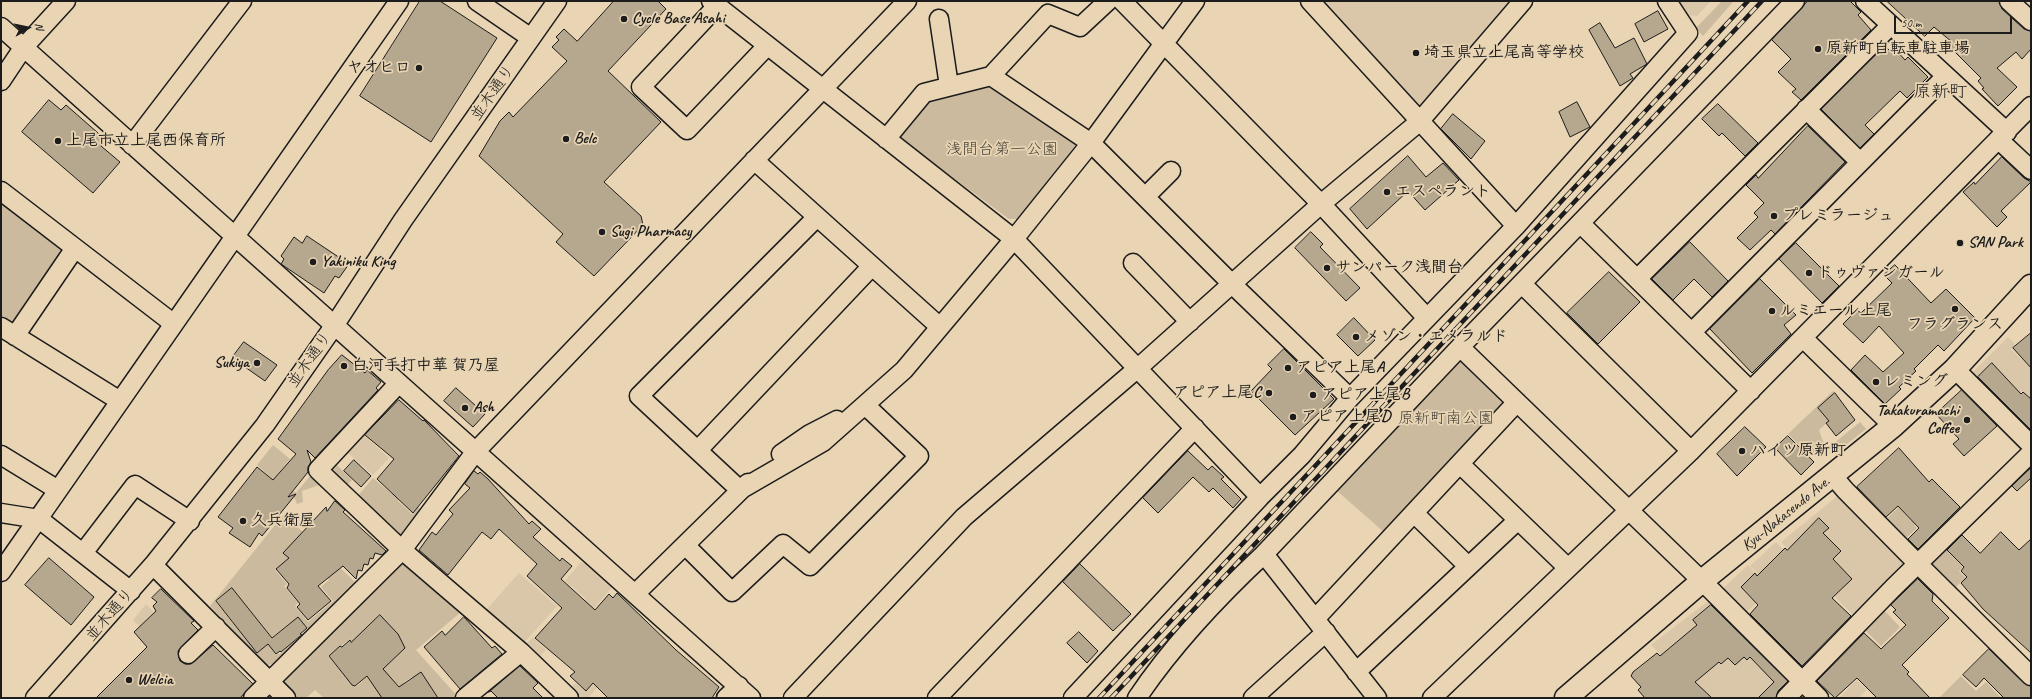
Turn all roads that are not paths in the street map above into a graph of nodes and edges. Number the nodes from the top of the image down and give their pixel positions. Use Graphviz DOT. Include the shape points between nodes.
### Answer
graph roads {
  1 [pos="66,1"];
  2 [pos="242,1"];
  3 [pos="399,1"];
  4 [pos="477,1"];
  5 [pos="557,1"];
  6 [pos="907,1"];
  7 [pos="1108,1"];
  8 [pos="1122,1"];
  9 [pos="1195,1"];
  10 [pos="1310,1"];
  11 [pos="1523,1"];
  12 [pos="1667,1"];
  13 [pos="1796,1"];
  14 [pos="1865,1"];
  15 [pos="2009,1"];
  16 [pos="714,4"];
  17 [pos="939,19"];
  18 [pos="2031,21"];
  19 [pos="1891,25"];
  20 [pos="1,27"];
  21 [pos="531,38"];
  22 [pos="1163,43"];
  23 [pos="767,46"];
  24 [pos="23,48"];
  25 [pos="991,76"];
  26 [pos="1946,76"];
  27 [pos="1,82"];
  28 [pos="949,86"];
  29 [pos="822,90"];
  30 [pos="2031,106"];
  31 [pos="1806,109"];
  32 [pos="1419,122"];
  33 [pos="2003,136"];
  34 [pos="886,140"];
  35 [pos="1091,143"];
  36 [pos="132,146"];
  37 [pos="754,160"];
  38 [pos="1860,162"];
  39 [pos="2031,170"];
  40 [pos="1171,171"];
  41 [pos="1,192"];
  42 [pos="1145,197"];
  43 [pos="1321,204"];
  44 [pos="818,217"];
  45 [pos="1581,224"];
  46 [pos="1516,226"];
  47 [pos="234,236"];
  48 [pos="1014,239"];
  49 [pos="75,248"];
  50 [pos="1133,263"];
  51 [pos="872,266"];
  52 [pos="1637,279"];
  53 [pos="1232,284"];
  54 [pos="1522,284"];
  55 [pos="2031,286"];
  56 [pos="1427,318"];
  57 [pos="1190,322"];
  58 [pos="174,324"];
  59 [pos="334,326"];
  60 [pos="940,327"];
  61 [pos="8,332"];
  62 [pos="1692,332"];
  63 [pos="1804,339"];
  64 [pos="1460,347"];
  65 [pos="1138,368"];
  66 [pos="1955,368"];
  67 [pos="398,384"];
  68 [pos="1751,391"];
  69 [pos="1350,398"];
  70 [pos="120,401"];
  71 [pos="1517,402"];
  72 [pos="865,405"];
  73 [pos="1894,426"];
  74 [pos="1195,428"];
  75 [pos="2031,445"];
  76 [pos="698,450"];
  77 [pos="476,451"];
  78 [pos="1691,451"];
  79 [pos="2031,453"];
  80 [pos="1,455"];
  81 [pos="1460,464"];
  82 [pos="1833,476"];
  83 [pos="58,490"];
  84 [pos="740,490"];
  85 [pos="1260,497"];
  86 [pos="1630,511"];
  87 [pos="1,513"];
  88 [pos="1414,513"];
  89 [pos="40,519"];
  90 [pos="1518,520"];
  91 [pos="190,521"];
  92 [pos="686,545"];
  93 [pos="402,550"];
  94 [pos="83,553"];
  95 [pos="1264,554"];
  96 [pos="1918,564"];
  97 [pos="153,565"];
  98 [pos="1468,566"];
  99 [pos="1568,568"];
  100 [pos="1,572"];
  101 [pos="1702,581"];
  102 [pos="131,591"];
  103 [pos="636,593"];
  104 [pos="1320,625"];
  105 [pos="216,627"];
  106 [pos="521,652"];
  107 [pos="188,654"];
  108 [pos="1356,672"];
  109 [pos="2031,674"];
  110 [pos="270,681"];
  111 [pos="1802,681"];
  112 [pos="739,694"];
  113 [pos="1577,695"];
  114 [pos="35,698"];
  115 [pos="253,698"];
  116 [pos="286,698"];
  117 [pos="466,698"];
  118 [pos="569,698"];
  119 [pos="793,698"];
  120 [pos="937,698"];
  121 [pos="1073,698"];
  122 [pos="1138,698"];
  123 [pos="1253,698"];
  124 [pos="1377,698"];
  125 [pos="1432,698"];
  126 [pos="1786,698"];
  127 [pos="1820,698"];
  1 -- 24 [label="street"];
  2 -- 36 [label="street"];
  3 -- 47 [label="street"];
  4 -- 21 [label="street"];
  5 -- 21 [label="street, 並木通り"];
  6 -- 29 [label="street"];
  7 -- 25 [label="street" via="1080,27 1048,14"];
  8 -- 22 [label="street"];
  9 -- 22 [label="street"];
  10 -- 32 [label="street"];
  11 -- 32 [label="street"];
  12 -- 46 [label="street" via="1688,33"];
  13 -- 45 [label="street"];
  14 -- 19 [label="street"];
  15 -- 18 [label="street"];
  16 -- 23 [label="street"];
  16 -- 23 [label="street" via="641,87 688,130"];
  17 -- 28 [label="street"];
  19 -- 26 [label="street"];
  19 -- 31 [label="street"];
  20 -- 24 [label="street"];
  21 -- 59 [label="street, 並木通り" via="403,220"];
  22 -- 35 [label="street"];
  22 -- 43 [label="street"];
  23 -- 29 [label="street"];
  24 -- 27 [label="street"];
  24 -- 36 [label="street"];
  25 -- 28 [label="street"];
  25 -- 35 [label="street"];
  26 -- 33 [label="street"];
  26 -- 38 [label="street"];
  28 -- 34 [label="street" via="924,92"];
  29 -- 34 [label="street"];
  29 -- 37 [label="street"];
  30 -- 33 [label="street"];
  31 -- 38 [label="street"];
  31 -- 52 [label="street"];
  32 -- 43 [label="street"];
  32 -- 46 [label="street"];
  33 -- 39 [label="street"];
  33 -- 63 [label="street"];
  34 -- 48 [label="street"];
  35 -- 42 [label="street"];
  35 -- 48 [label="street"];
  36 -- 47 [label="street"];
  37 -- 44 [label="street"];
  37 -- 77 [label="street"];
  38 -- 62 [label="street"];
  40 -- 42 [label="street"];
  41 -- 49 [label="street"];
  42 -- 53 [label="street"];
  43 -- 53 [label="street"];
  43 -- 56 [label="street"];
  44 -- 51 [label="street"];
  44 -- 76 [label="street" via="639,396"];
  45 -- 52 [label="street"];
  45 -- 54 [label="street"];
  46 -- 56 [label="street"];
  47 -- 58 [label="street"];
  47 -- 59 [label="street"];
  48 -- 60 [label="street"];
  48 -- 65 [label="street"];
  49 -- 58 [label="street"];
  49 -- 61 [label="street"];
  50 -- 57 [label="street"];
  51 -- 60 [label="street"];
  51 -- 76 [label="street"];
  52 -- 62 [label="street"];
  53 -- 57 [label="street"];
  53 -- 69 [label="street"];
  54 -- 64 [label="street"];
  54 -- 78 [label="street"];
  55 -- 66 [label="main road, Kyu-Nakasendo Ave."];
  56 -- 69 [label="street"];
  57 -- 65 [label="street"];
  58 -- 70 [label="street"];
  59 -- 67 [label="street"];
  59 -- 91 [label="street, 並木通り" via="265,425"];
  60 -- 72 [label="street" via="904,370"];
  61 -- 70 [label="street"];
  62 -- 68 [label="street"];
  63 -- 68 [label="street"];
  63 -- 73 [label="street"];
  64 -- 71 [label="street"];
  64 -- 95 [label="street"];
  65 -- 74 [label="street"];
  65 -- 119 [label="street" via="964,517"];
  66 -- 73 [label="main road, Kyu-Nakasendo Ave."];
  66 -- 75 [label="street"];
  67 -- 77 [label="street"];
  67 -- 93 [label="street" via="318,470"];
  68 -- 78 [label="street"];
  69 -- 85 [label="street" via="1302,455"];
  70 -- 83 [label="street"];
  71 -- 81 [label="street"];
  71 -- 86 [label="street"];
  72 -- 84 [label="street" via="810,434 780,454"];
  72 -- 92 [label="street" via="920,456 810,566 783,544 732,592"];
  73 -- 82 [label="main road, Kyu-Nakasendo Ave."];
  74 -- 85 [label="street"];
  74 -- 120 [label="street"];
  76 -- 84 [label="street"];
  77 -- 93 [label="street"];
  77 -- 103 [label="street"];
  78 -- 86 [label="street"];
  79 -- 96 [label="street"];
  80 -- 83 [label="street"];
  81 -- 88 [label="street"];
  81 -- 90 [label="street"];
  82 -- 96 [label="street"];
  82 -- 101 [label="main road, Kyu-Nakasendo Ave."];
  83 -- 89 [label="street"];
  84 -- 92 [label="street"];
  85 -- 121 [label="street"];
  86 -- 99 [label="street"];
  86 -- 101 [label="street"];
  87 -- 89 [label="street"];
  88 -- 98 [label="street"];
  88 -- 104 [label="street"];
  89 -- 94 [label="street"];
  89 -- 100 [label="street"];
  90 -- 98 [label="street"];
  90 -- 99 [label="street"];
  91 -- 94 [label="street" via="135,485"];
  91 -- 97 [label="street, 並木通り"];
  92 -- 103 [label="street"];
  93 -- 106 [label="street"];
  93 -- 110 [label="street"];
  94 -- 102 [label="street"];
  95 -- 104 [label="street"];
  95 -- 122 [label="street" via="1190,631"];
  96 -- 109 [label="street"];
  96 -- 111 [label="street"];
  97 -- 102 [label="street, 並木通り"];
  97 -- 105 [label="street"];
  98 -- 108 [label="street"];
  99 -- 125 [label="street"];
  101 -- 111 [label="street"];
  101 -- 113 [label="main road, Kyu-Nakasendo Ave."];
  102 -- 114 [label="street, 並木通り"];
  103 -- 112 [label="street"];
  104 -- 108 [label="street"];
  104 -- 123 [label="street"];
  105 -- 107 [label="street"];
  105 -- 110 [label="street"];
  106 -- 117 [label="street"];
  106 -- 118 [label="street"];
  108 -- 124 [label="street"];
  110 -- 115 [label="street"];
  110 -- 116 [label="street"];
  111 -- 126 [label="street"];
  111 -- 127 [label="street"];
}
